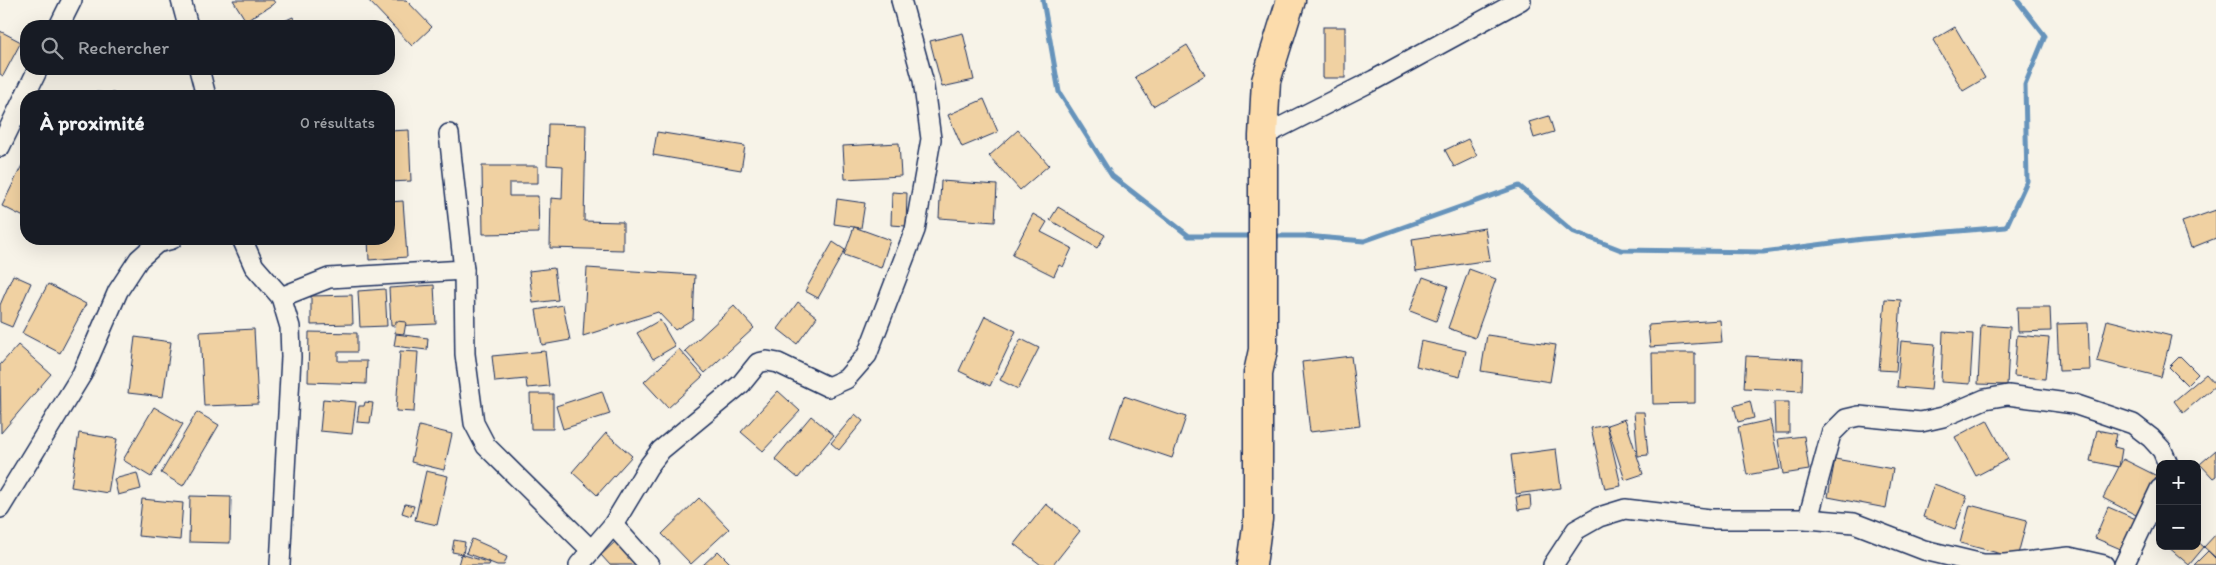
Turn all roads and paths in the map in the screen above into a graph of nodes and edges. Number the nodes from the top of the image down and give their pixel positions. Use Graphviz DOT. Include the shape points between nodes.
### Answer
graph roads {
  1 [pos="72,0"];
  2 [pos="181,0"];
  3 [pos="901,0"];
  4 [pos="1291,0"];
  5 [pos="1522,0"];
  6 [pos="63,20"];
  7 [pos="186,20"];
  8 [pos="35,75"];
  9 [pos="201,75"];
  10 [pos="27,90"];
  11 [pos="204,90"];
  12 [pos="20,103"];
  13 [pos="449,134"];
  14 [pos="1263,136"];
  15 [pos="2,137"];
  16 [pos="155,245"];
  17 [pos="245,245"];
  18 [pos="464,270"];
  19 [pos="281,297"];
  20 [pos="1263,350"];
  21 [pos="2168,460"];
  22 [pos="2156,497"];
  23 [pos="0,508"];
  24 [pos="1808,519"];
  25 [pos="613,525"];
  26 [pos="591,550"];
  27 [pos="1983,564"];
  28 [pos="280,565"];
  29 [pos="579,565"];
  30 [pos="648,565"];
  31 [pos="1252,565"];
  32 [pos="1267,565"];
  33 [pos="1553,565"];
  34 [pos="2104,565"];
  35 [pos="2124,565"];
  1 -- 6 [label="street"];
  2 -- 7 [label="street"];
  3 -- 25 [label="street" via="923,80 931,139 915,230 867,355 846,379 828,387 778,363 758,363 741,384 662,450"];
  4 -- 14 [label="highway" via="1266,81"];
  5 -- 14 [label="street"];
  8 -- 10 [label="street"];
  9 -- 11 [label="street"];
  12 -- 15 [label="street"];
  13 -- 18 [label="street"];
  14 -- 20 [label="highway"];
  16 -- 23 [label="street" via="139,259 118,291 82,374"];
  17 -- 19 [label="street" via="254,266"];
  18 -- 19 [label="street" via="329,278"];
  18 -- 26 [label="street" via="465,354 474,423 486,446"];
  19 -- 28 [label="street" via="290,327 291,357"];
  20 -- 31 [label="highway" via="1258,373 1258,520"];
  20 -- 32 [label="highway" via="1274,378 1272,521"];
  21 -- 24 [label="street" via="2151,438 2133,424 2074,404 2008,395 1984,399 1943,417 1921,422 1860,416 1846,420 1831,434"];
  22 -- 35 [label="street"];
  24 -- 27 [label="street" via="1854,523 1924,550"];
  24 -- 33 [label="street" via="1710,519 1625,509 1576,530"];
  25 -- 26 [label="street"];
  25 -- 30 [label="street"];
  26 -- 29 [label="street"];
  27 -- 34 [label="street" via="2069,557"];
}
